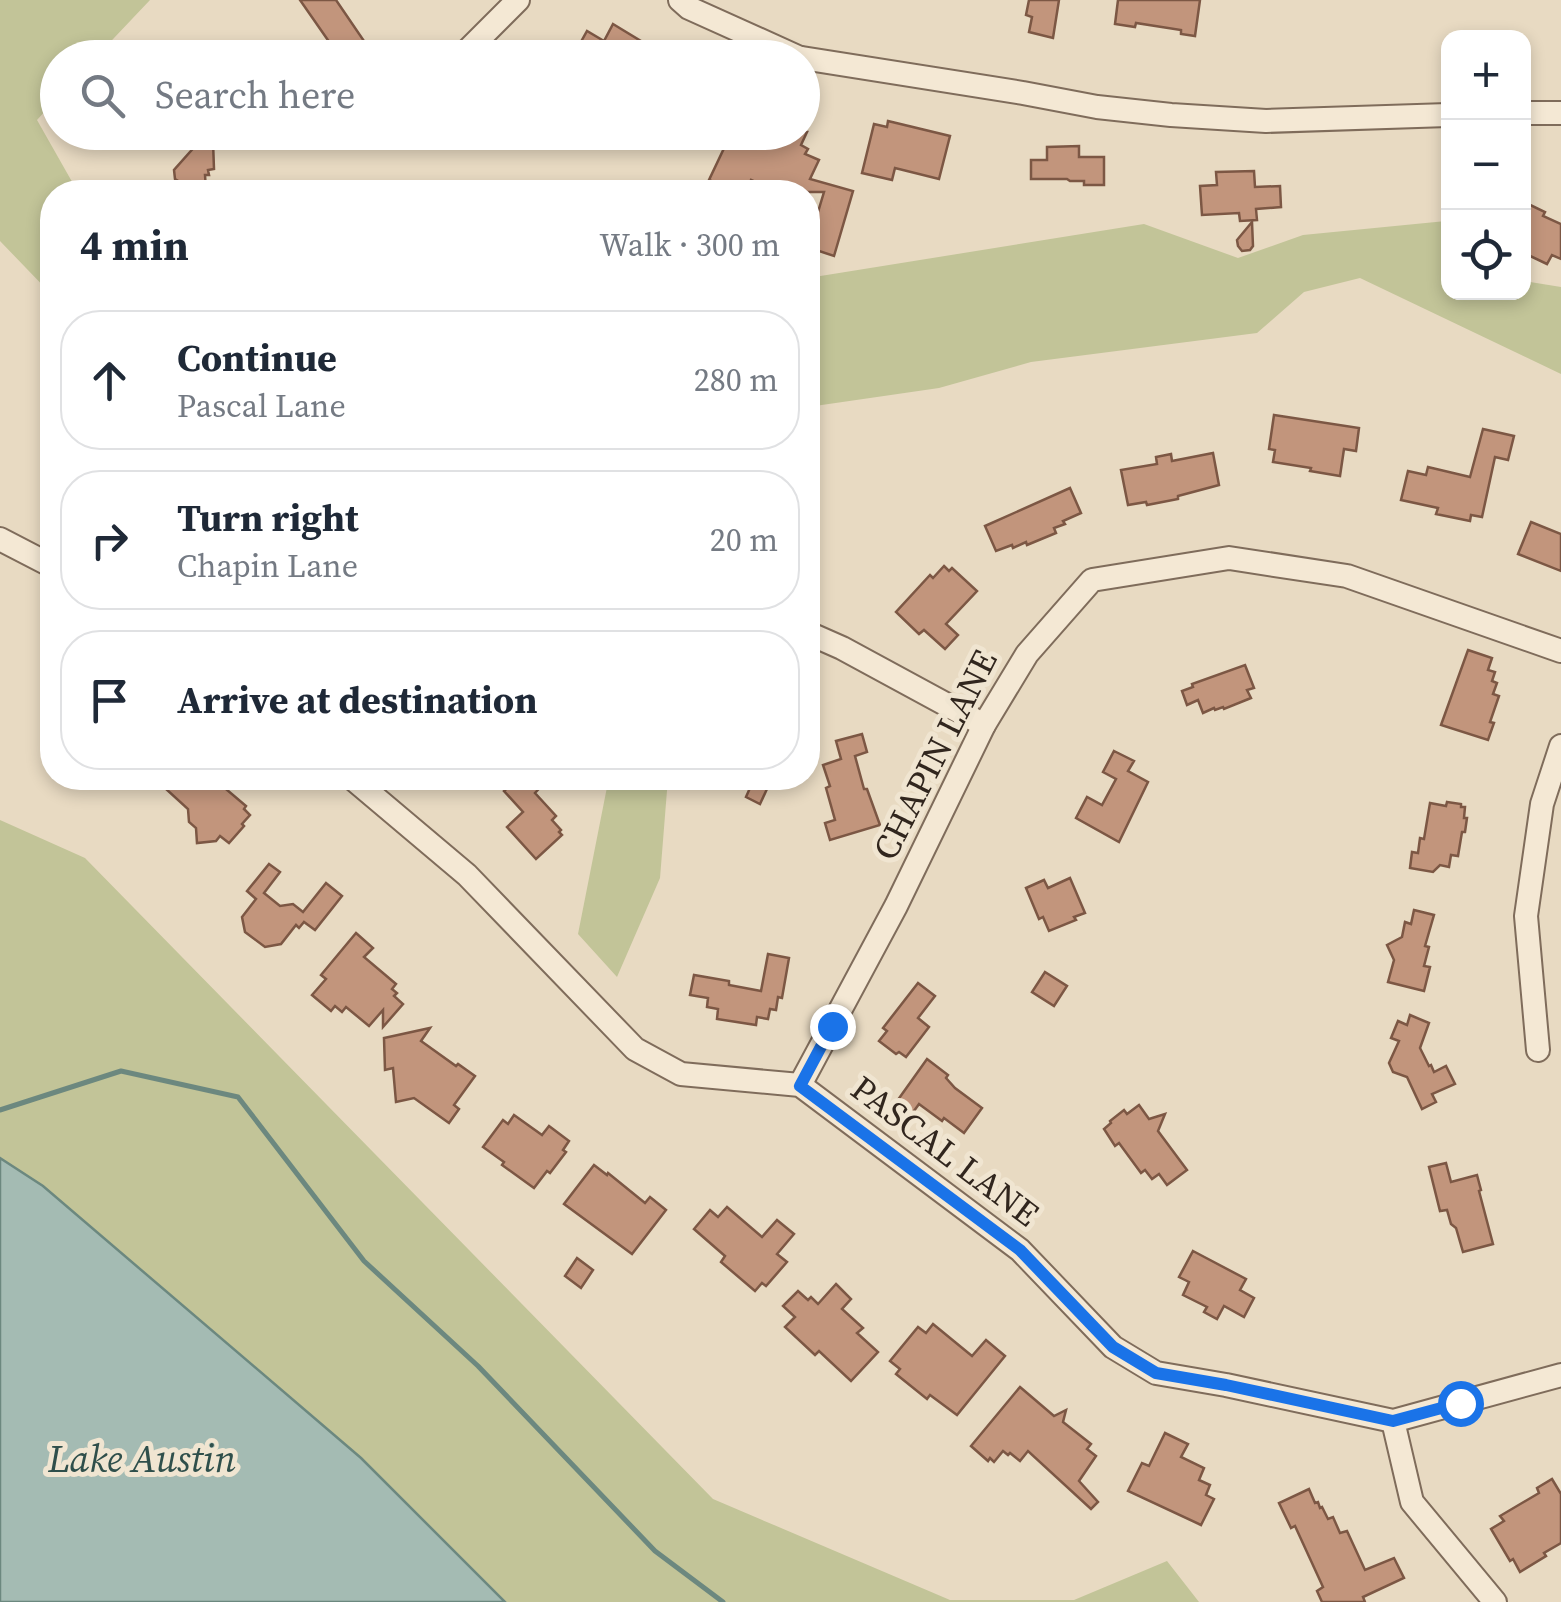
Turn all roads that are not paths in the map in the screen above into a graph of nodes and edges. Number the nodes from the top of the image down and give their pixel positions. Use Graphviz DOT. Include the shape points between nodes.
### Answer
graph roads {
  1 [pos="518,0"];
  2 [pos="680,0"];
  3 [pos="478,40"];
  4 [pos="761,40"];
  5 [pos="820,61"];
  6 [pos="1531,113"];
  7 [pos="1561,113"];
  8 [pos="1441,115"];
  9 [pos="0,539"];
  10 [pos="40,560"];
  11 [pos="820,638"];
  12 [pos="1561,651"];
  13 [pos="984,725"];
  14 [pos="1561,746"];
  15 [pos="366,790"];
  16 [pos="1538,1050"];
  17 [pos="800,1086"];
  18 [pos="1561,1375"];
  19 [pos="1393,1421"];
  20 [pos="1495,1602"];
  1 -- 3 [label="street"];
  2 -- 4 [label="street"];
  5 -- 8 [label="street" via="1171,115 1266,121"];
  6 -- 7 [label="street"];
  9 -- 10 [label="street"];
  11 -- 13 [label="street"];
  12 -- 13 [label="street, CHAPIN LANE" via="1347,576 1228,558 1092,580 1027,654"];
  13 -- 17 [label="street, CHAPIN LANE"];
  14 -- 16 [label="street" via="1542,804 1526,916"];
  15 -- 17 [label="street, PASCAL LANE" via="467,875 635,1050 682,1074"];
  17 -- 19 [label="street, PASCAL LANE" via="1020,1250 1113,1347 1156,1373"];
  18 -- 19 [label="street, PASCAL LANE"];
  19 -- 20 [label="street" via="1412,1502"];
}
